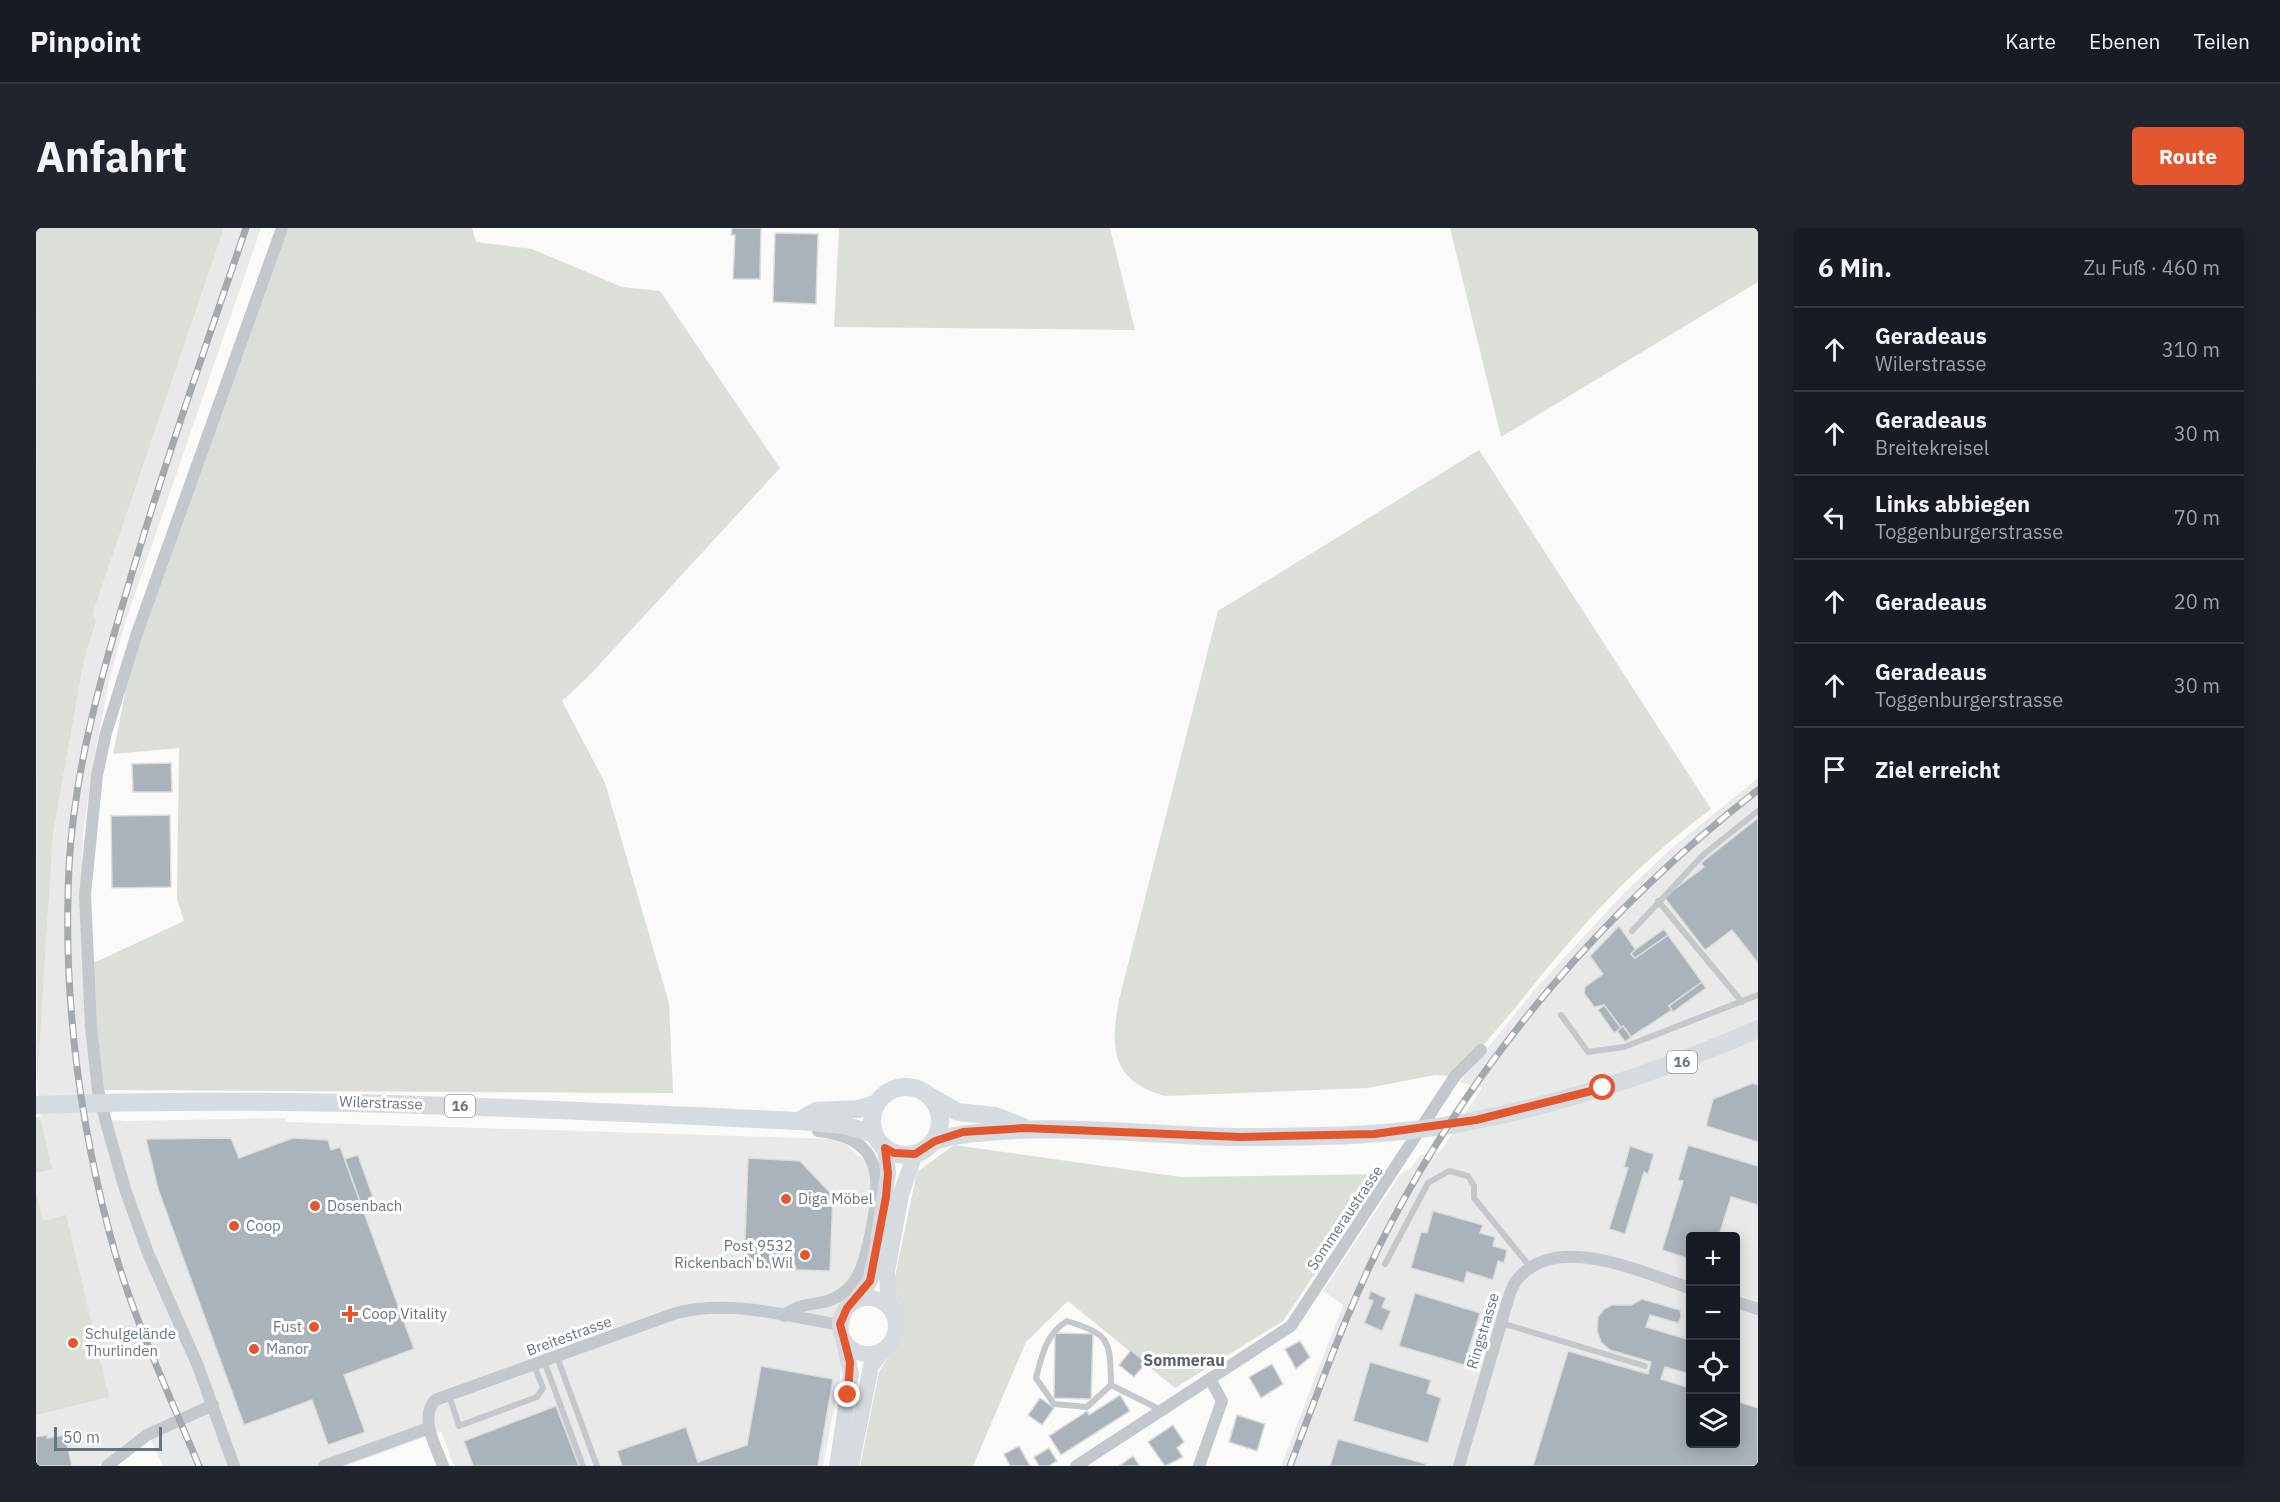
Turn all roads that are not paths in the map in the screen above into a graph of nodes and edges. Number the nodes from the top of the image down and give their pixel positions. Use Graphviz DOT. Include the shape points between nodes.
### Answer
graph roads {
  1 [pos="282,228"];
  2 [pos="1758,811"];
  3 [pos="1658,901"];
  4 [pos="1632,931"];
  5 [pos="1758,995"];
  6 [pos="1742,1002"];
  7 [pos="1560,1015"];
  8 [pos="1758,1029"];
  9 [pos="1481,1050"];
  10 [pos="931,1097"];
  11 [pos="876,1104"];
  12 [pos="36,1105"];
  13 [pos="799,1120"];
  14 [pos="1024,1128"];
  15 [pos="879,1141"];
  16 [pos="935,1141"];
  17 [pos="915,1154"];
  18 [pos="1385,1264"];
  19 [pos="1532,1268"];
  20 [pos="1686,1287"];
  21 [pos="855,1301"];
  22 [pos="1740,1303"];
  23 [pos="1758,1309"];
  24 [pos="894,1313"];
  25 [pos="784,1316"];
  26 [pos="1501,1323"];
  27 [pos="842,1332"];
  28 [pos="882,1352"];
  29 [pos="557,1357"];
  30 [pos="539,1363"];
  31 [pos="1645,1366"];
  32 [pos="1210,1379"];
  33 [pos="1111,1385"];
  34 [pos="449,1395"];
  35 [pos="213,1405"];
  36 [pos="1162,1410"];
  37 [pos="429,1428"];
  38 [pos="107,1466"];
  39 [pos="234,1466"];
  40 [pos="324,1466"];
  41 [pos="443,1466"];
  42 [pos="583,1466"];
  43 [pos="597,1466"];
  44 [pos="837,1466"];
  45 [pos="851,1466"];
  46 [pos="1076,1466"];
  47 [pos="1199,1466"];
  48 [pos="1459,1466"];
  1 -- 35 [label="street" via="137,633 106,733 96,785 85,895 91,1027 106,1126 144,1243"];
  2 -- 3 [label="lane" via="1703,855"];
  3 -- 4 [label="lane"];
  3 -- 6 [label="lane"];
  5 -- 6 [label="lane"];
  6 -- 7 [label="lane" via="1624,1047 1588,1052"];
  8 -- 14 [label="main road, 16" via="1673,1066 1603,1088 1476,1120 1424,1128 1374,1134 1241,1137"];
  9 -- 32 [label="street, Sommeraustrasse" via="1443,1094 1291,1326"];
  10 -- 11 [label="main road" via="902,1086 892,1089"];
  10 -- 14 [label="main road, 16" via="958,1112 995,1116"];
  10 -- 16 [label="main road" via="941,1118"];
  11 -- 13 [label="main road, Wilerstrasse / 16" via="816,1111"];
  11 -- 15 [label="main road" via="872,1113"];
  12 -- 13 [label="main road, Wilerstrasse / 16" via="309,1101"];
  13 -- 15 [label="main road, Wilerstrasse / 16" via="844,1125"];
  13 -- 25 [label="street" via="814,1131 831,1132 862,1147 876,1168 878,1200 866,1257 843,1293 826,1302 795,1306"];
  14 -- 16 [label="main road, 16" via="963,1132"];
  15 -- 17 [label="main road" via="894,1153"];
  15 -- 21 [label="main road" via="888,1173 887,1189 870,1281"];
  16 -- 17 [label="main road"];
  17 -- 24 [label="main road" via="901,1194 887,1272 887,1291"];
  18 -- 19 [label="lane" via="1428,1184 1449,1171 1468,1176 1474,1186 1474,1198"];
  19 -- 20 [label="street, Ringstrasse" via="1546,1259 1570,1255"];
  19 -- 26 [label="street, Ringstrasse" via="1515,1282"];
  21 -- 24 [label="main road" via="874,1298"];
  21 -- 27 [label="main road" via="847,1308"];
  22 -- 23 [label="street"];
  24 -- 28 [label="main road" via="895,1336"];
  25 -- 27 [label="street, Breitestrasse"];
  25 -- 29 [label="street, Breitestrasse" via="725,1306 700,1307"];
  26 -- 31 [label="lane"];
  26 -- 48 [label="street, Ringstrasse"];
  27 -- 28 [label="main road" via="849,1348 863,1354"];
  27 -- 44 [label="main road" via="851,1374"];
  28 -- 45 [label="main road" via="871,1366"];
  29 -- 30 [label="street, Breitestrasse"];
  29 -- 43 [label="lane"];
  30 -- 34 [label="street, Breitestrasse"];
  30 -- 34 [label="lane" via="543,1388 537,1396 459,1426"];
  30 -- 42 [label="lane"];
  32 -- 36 [label="street, Sommeraustrasse"];
  32 -- 47 [label="street" via="1222,1401"];
  33 -- 33 [label="lane" via="1087,1407 1054,1404 1036,1378 1054,1329 1067,1321 1096,1330 1110,1348"];
  33 -- 36 [label="lane"];
  34 -- 37 [label="street, Breitestrasse" via="429,1406"];
  35 -- 38 [label="street" via="147,1436"];
  35 -- 39 [label="street"];
  36 -- 46 [label="street, Sommeraustrasse"];
  37 -- 40 [label="street"];
  37 -- 41 [label="street"];
}
